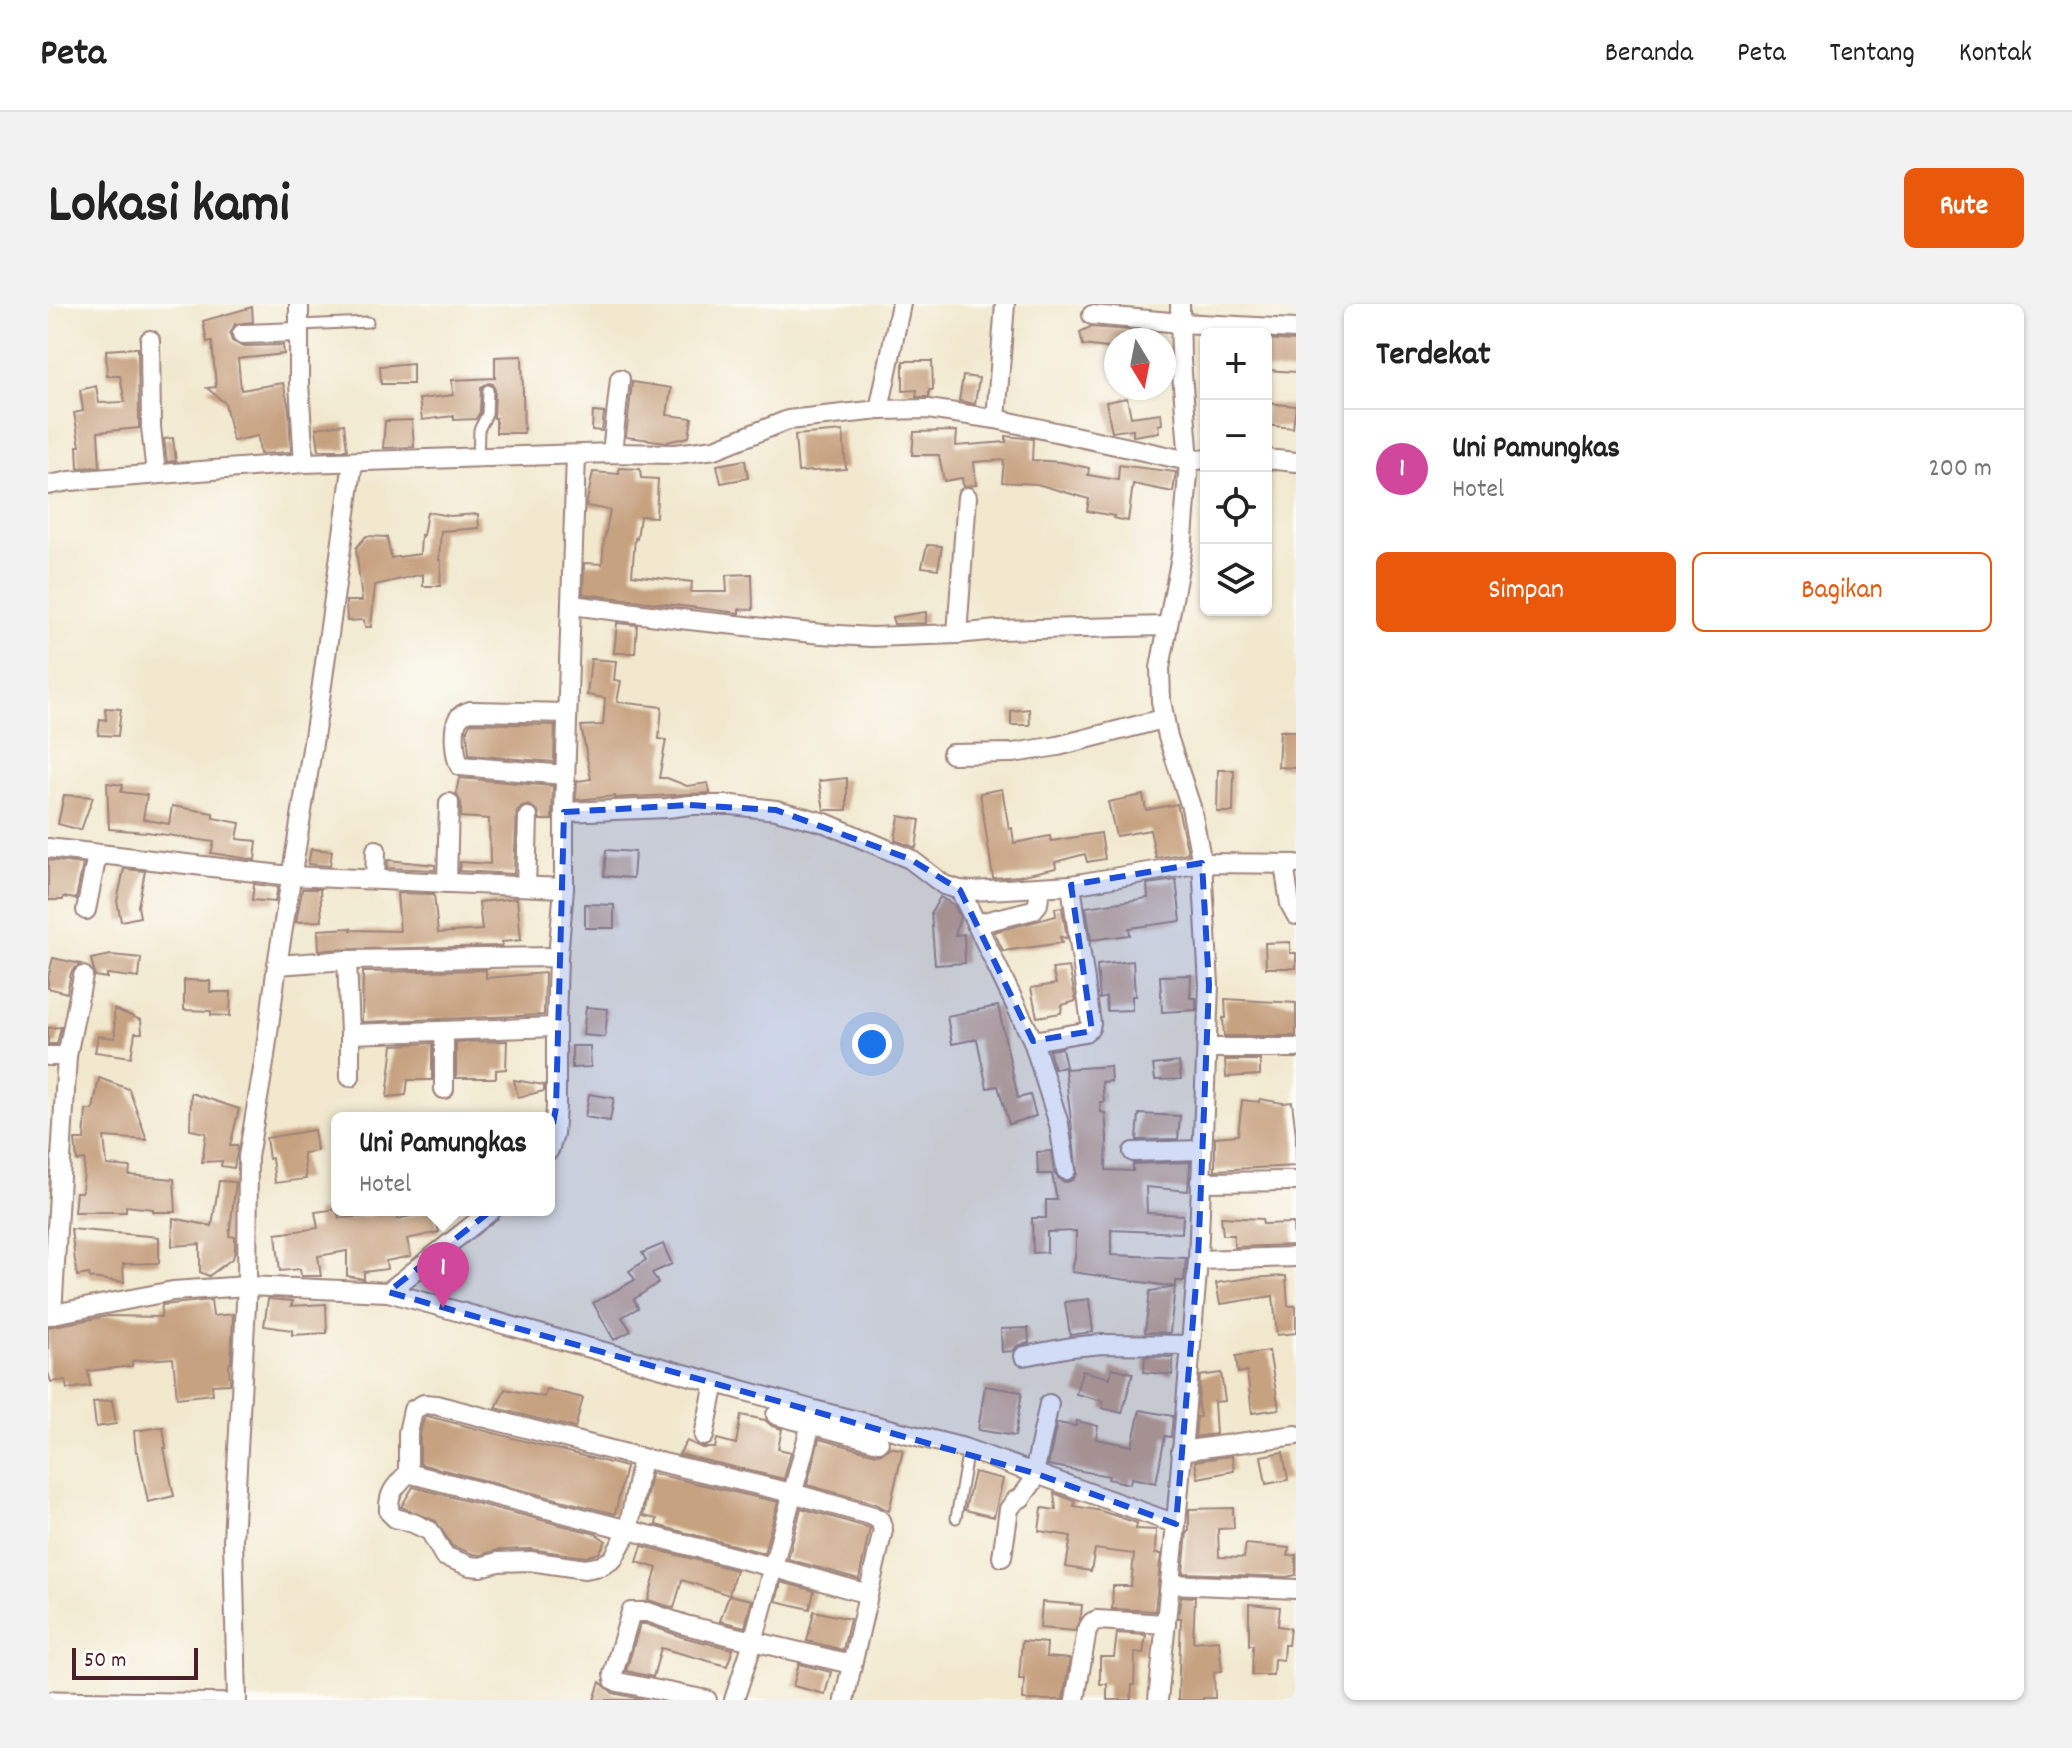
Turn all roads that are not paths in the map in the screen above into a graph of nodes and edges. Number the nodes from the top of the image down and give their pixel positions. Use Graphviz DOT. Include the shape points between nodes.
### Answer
graph roads {
  1 [pos="299,304"];
  2 [pos="901,304"];
  3 [pos="1005,304"];
  4 [pos="1181,313"];
  5 [pos="1092,315"];
  6 [pos="368,322"];
  7 [pos="298,329"];
  8 [pos="1296,329"];
  9 [pos="242,334"];
  10 [pos="150,340"];
  11 [pos="620,379"];
  12 [pos="488,390"];
  13 [pos="879,410"];
  14 [pos="996,419"];
  15 [pos="612,453"];
  16 [pos="576,455"];
  17 [pos="478,458"];
  18 [pos="1198,460"];
  19 [pos="1272,460"];
  20 [pos="353,462"];
  21 [pos="1296,462"];
  22 [pos="304,463"];
  23 [pos="156,474"];
  24 [pos="48,485"];
  25 [pos="967,497"];
  26 [pos="572,605"];
  27 [pos="1167,626"];
  28 [pos="957,634"];
  29 [pos="567,713"];
  30 [pos="1163,719"];
  31 [pos="952,754"];
  32 [pos="565,775"];
  33 [pos="449,803"];
  34 [pos="564,812"];
  35 [pos="528,817"];
  36 [pos="48,848"];
  37 [pos="376,850"];
  38 [pos="97,855"];
  39 [pos="1202,863"];
  40 [pos="1290,864"];
  41 [pos="290,876"];
  42 [pos="375,879"];
  43 [pos="447,883"];
  44 [pos="1071,885"];
  45 [pos="526,886"];
  46 [pos="1040,887"];
  47 [pos="564,888"];
  48 [pos="960,890"];
  49 [pos="86,910"];
  50 [pos="1296,915"];
  51 [pos="976,924"];
  52 [pos="558,957"];
  53 [pos="347,960"];
  54 [pos="277,965"];
  55 [pos="83,976"];
  56 [pos="556,1027"];
  57 [pos="444,1031"];
  58 [pos="350,1034"];
  59 [pos="1033,1041"];
  60 [pos="1207,1048"];
  61 [pos="1296,1048"];
  62 [pos="57,1056"];
  63 [pos="350,1077"];
  64 [pos="444,1089"];
  65 [pos="555,1120"];
  66 [pos="1201,1150"];
  67 [pos="1133,1152"];
  68 [pos="1066,1170"];
  69 [pos="1296,1181"];
  70 [pos="1200,1182"];
  71 [pos="484,1216"];
  72 [pos="52,1246"];
  73 [pos="1296,1257"];
  74 [pos="1198,1260"];
  75 [pos="247,1286"];
  76 [pos="388,1292"];
  77 [pos="50,1315"];
  78 [pos="1190,1345"];
  79 [pos="1024,1356"];
  80 [pos="715,1383"];
  81 [pos="1049,1404"];
  82 [pos="776,1415"];
  83 [pos="811,1424"];
  84 [pos="1296,1435"];
  85 [pos="704,1436"];
  86 [pos="879,1442"];
  87 [pos="968,1449"];
  88 [pos="1181,1451"];
  89 [pos="642,1458"];
  90 [pos="408,1473"];
  91 [pos="1034,1473"];
  92 [pos="792,1493"];
  93 [pos="956,1518"];
  94 [pos="1176,1524"];
  95 [pos="628,1531"];
  96 [pos="1002,1557"];
  97 [pos="772,1567"];
  98 [pos="1170,1584"];
  99 [pos="1296,1589"];
  100 [pos="868,1594"];
  101 [pos="1166,1624"];
  102 [pos="753,1642"];
  103 [pos="851,1664"];
  104 [pos="48,1699"];
  105 [pos="237,1699"];
  106 [pos="707,1700"];
  107 [pos="734,1700"];
  108 [pos="844,1700"];
  109 [pos="1075,1700"];
  110 [pos="1158,1700"];
  1 -- 7 [label="street"];
  2 -- 13 [label="street"];
  3 -- 14 [label="street"];
  4 -- 5 [label="street"];
  4 -- 8 [label="street"];
  4 -- 18 [label="street" via="1181,361"];
  6 -- 7 [label="lane"];
  7 -- 9 [label="street"];
  7 -- 22 [label="street"];
  10 -- 23 [label="street"];
  11 -- 15 [label="street"];
  12 -- 17 [label="lane"];
  13 -- 14 [label="street" via="928,409"];
  13 -- 15 [label="street" via="788,420 715,449"];
  14 -- 18 [label="street"];
  15 -- 16 [label="street"];
  16 -- 17 [label="street"];
  16 -- 26 [label="street"];
  17 -- 20 [label="street"];
  18 -- 27 [label="street"];
  19 -- 21 [label="street"];
  20 -- 22 [label="street"];
  20 -- 41 [label="street"];
  22 -- 23 [label="street"];
  23 -- 24 [label="street"];
  25 -- 28 [label="street"];
  26 -- 28 [label="street" via="822,634"];
  26 -- 29 [label="street"];
  27 -- 28 [label="street"];
  27 -- 30 [label="street" via="1160,668"];
  29 -- 32 [label="street"];
  29 -- 32 [label="street" via="470,711 457,721 455,742 460,766"];
  30 -- 31 [label="street" via="1058,746"];
  30 -- 39 [label="street" via="1191,807"];
  32 -- 34 [label="street"];
  33 -- 43 [label="street"];
  34 -- 47 [label="street"];
  34 -- 48 [label="street" via="690,805 776,810 825,823 910,859 944,885"];
  35 -- 45 [label="street"];
  36 -- 38 [label="street"];
  37 -- 42 [label="street"];
  38 -- 41 [label="street"];
  38 -- 49 [label="street"];
  39 -- 40 [label="street"];
  39 -- 44 [label="street"];
  39 -- 60 [label="street"];
  40 -- 50 [label="street" via="1290,904"];
  41 -- 42 [label="street"];
  41 -- 54 [label="street"];
  42 -- 43 [label="street"];
  43 -- 45 [label="street"];
  44 -- 46 [label="street"];
  44 -- 59 [label="street" via="1090,1028"];
  45 -- 47 [label="street"];
  46 -- 48 [label="street"];
  46 -- 51 [label="street" via="1033,910"];
  47 -- 52 [label="street"];
  48 -- 51 [label="street"];
  51 -- 59 [label="street"];
  52 -- 53 [label="street"];
  52 -- 56 [label="street"];
  53 -- 54 [label="street"];
  53 -- 58 [label="street"];
  54 -- 75 [label="street" via="248,1157"];
  55 -- 62 [label="street"];
  56 -- 57 [label="street"];
  56 -- 65 [label="street"];
  57 -- 58 [label="street"];
  57 -- 64 [label="street"];
  58 -- 63 [label="street"];
  59 -- 68 [label="street" via="1059,1124"];
  60 -- 61 [label="street"];
  60 -- 66 [label="street"];
  62 -- 72 [label="street"];
  66 -- 67 [label="street"];
  66 -- 70 [label="street"];
  69 -- 70 [label="street"];
  70 -- 74 [label="street"];
  71 -- 76 [label="street"];
  72 -- 77 [label="street"];
  73 -- 74 [label="street"];
  74 -- 78 [label="street"];
  75 -- 76 [label="street"];
  75 -- 77 [label="street" via="173,1291"];
  75 -- 105 [label="street" via="233,1540"];
  76 -- 80 [label="street"];
  78 -- 79 [label="street" via="1103,1344"];
  78 -- 88 [label="street"];
  80 -- 85 [label="street"];
  80 -- 87 [label="street"];
  81 -- 91 [label="street"];
  82 -- 83 [label="street"];
  83 -- 86 [label="street"];
  83 -- 92 [label="street"];
  84 -- 88 [label="street"];
  87 -- 91 [label="street"];
  87 -- 93 [label="lane"];
  88 -- 94 [label="street"];
  89 -- 90 [label="street" via="424,1404 413,1410"];
  89 -- 92 [label="street"];
  89 -- 95 [label="street"];
  90 -- 95 [label="street"];
  90 -- 95 [label="street" via="392,1490 389,1512 430,1531 444,1556 462,1564 601,1566 613,1559"];
  91 -- 94 [label="street"];
  91 -- 96 [label="street" via="1032,1483 1009,1509"];
  92 -- 97 [label="street"];
  92 -- 100 [label="street" via="880,1520 883,1530"];
  94 -- 98 [label="street"];
  95 -- 97 [label="street"];
  97 -- 100 [label="street"];
  97 -- 102 [label="street"];
  98 -- 99 [label="street"];
  98 -- 101 [label="street"];
  100 -- 103 [label="street"];
  101 -- 109 [label="street" via="1092,1622"];
  101 -- 110 [label="street"];
  102 -- 103 [label="street"];
  102 -- 106 [label="street" via="648,1612 631,1612 614,1680"];
  102 -- 107 [label="street"];
  103 -- 108 [label="street"];
  104 -- 105 [label="lane"];
}
